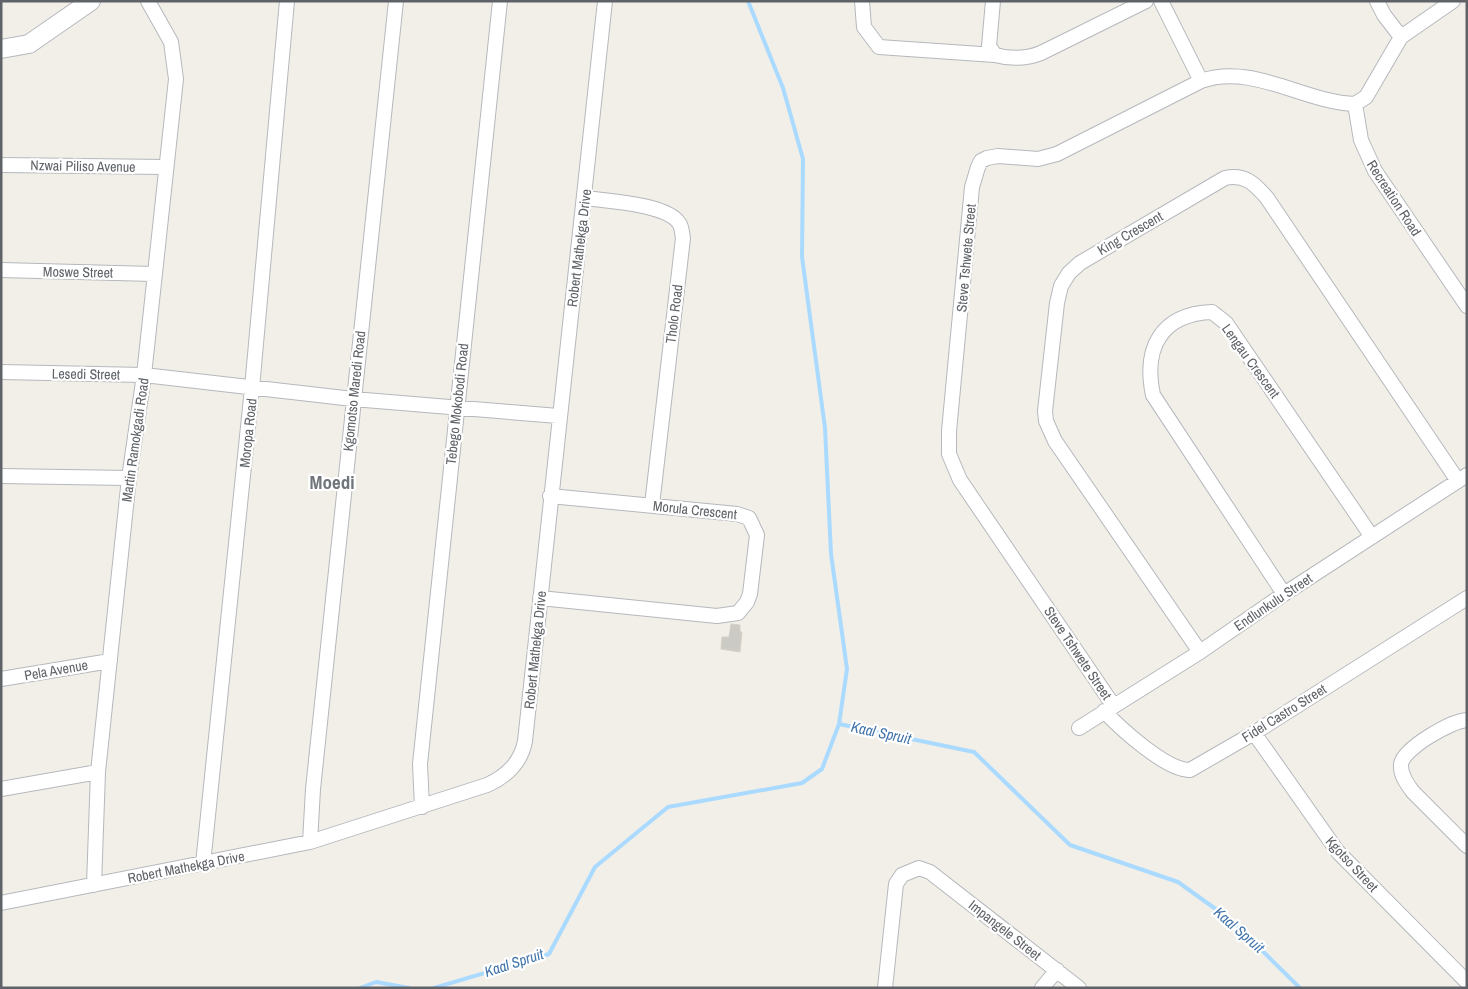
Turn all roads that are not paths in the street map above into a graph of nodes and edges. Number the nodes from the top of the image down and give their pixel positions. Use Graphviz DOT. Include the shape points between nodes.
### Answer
graph roads {
  1 [pos="91,1"];
  2 [pos="148,1"];
  3 [pos="287,1"];
  4 [pos="396,1"];
  5 [pos="500,1"];
  6 [pos="605,1"];
  7 [pos="862,1"];
  8 [pos="993,1"];
  9 [pos="1146,1"];
  10 [pos="1161,1"];
  11 [pos="1377,1"];
  12 [pos="1453,1"];
  13 [pos="1402,37"];
  14 [pos="1,50"];
  15 [pos="995,55"];
  16 [pos="1201,80"];
  17 [pos="1355,104"];
  18 [pos="1,165"];
  19 [pos="165,167"];
  20 [pos="585,198"];
  21 [pos="1,270"];
  22 [pos="154,274"];
  23 [pos="1467,306"];
  24 [pos="1,372"];
  25 [pos="144,375"];
  26 [pos="252,388"];
  27 [pos="354,399"];
  28 [pos="456,407"];
  29 [pos="558,416"];
  30 [pos="1,476"];
  31 [pos="129,478"];
  32 [pos="1462,478"];
  33 [pos="550,496"];
  34 [pos="652,505"];
  35 [pos="1372,537"];
  36 [pos="1284,594"];
  37 [pos="540,598"];
  38 [pos="1467,598"];
  39 [pos="1200,652"];
  40 [pos="110,661"];
  41 [pos="1,679"];
  42 [pos="1109,708"];
  43 [pos="1467,720"];
  44 [pos="1079,728"];
  45 [pos="1254,732"];
  46 [pos="98,772"];
  47 [pos="1,789"];
  48 [pos="422,807"];
  49 [pos="310,842"];
  50 [pos="1467,846"];
  51 [pos="203,864"];
  52 [pos="94,885"];
  53 [pos="1,903"];
  54 [pos="1057,970"];
  55 [pos="1467,982"];
  56 [pos="885,988"];
  57 [pos="1042,988"];
  58 [pos="1079,988"];
  1 -- 14 [label="street" via="30,44"];
  2 -- 19 [label="street, Martin Ramokgadi Road" via="171,42 176,66"];
  3 -- 26 [label="street, Moropa Road"];
  4 -- 27 [label="street, Kgomotso Maredi Road"];
  5 -- 28 [label="street, Tebego Mokobodi Road"];
  6 -- 20 [label="street, Robert Mathekga Drive"];
  7 -- 15 [label="street" via="864,27 879,46"];
  8 -- 15 [label="street" via="989,46"];
  9 -- 15 [label="street" via="1033,56 1006,58"];
  10 -- 16 [label="street"];
  11 -- 13 [label="street" via="1384,16"];
  12 -- 13 [label="street"];
  13 -- 17 [label="street" via="1366,97"];
  16 -- 17 [label="street, Steve Tshwete Street" via="1219,75 1243,76"];
  16 -- 42 [label="street, Steve Tshwete Street" via="1057,154 1038,159 987,158 978,167 972,187 949,454 960,480"];
  17 -- 23 [label="street, Recreation Road" via="1361,140 1375,171"];
  18 -- 19 [label="street, Nzwai Piliso Avenue"];
  19 -- 22 [label="street, Martin Ramokgadi Road"];
  20 -- 29 [label="street, Robert Mathekga Drive"];
  20 -- 34 [label="street, Tholo Road" via="663,211 675,218 681,227 683,238"];
  21 -- 22 [label="street, Moswe Street"];
  22 -- 25 [label="street, Martin Ramokgadi Road"];
  24 -- 25 [label="street, Lesedi Street"];
  25 -- 26 [label="street, Lesedi Street"];
  25 -- 31 [label="street, Martin Ramokgadi Road"];
  26 -- 27 [label="street, Lesedi Street"];
  26 -- 51 [label="street, Moropa Road"];
  27 -- 28 [label="street, Lesedi Street"];
  27 -- 49 [label="street, Kgomotso Maredi Road"];
  28 -- 29 [label="street, Lesedi Street"];
  28 -- 48 [label="street, Tebego Mokobodi Road" via="420,764"];
  29 -- 33 [label="street, Robert Mathekga Drive"];
  30 -- 31 [label="street"];
  31 -- 40 [label="street, Martin Ramokgadi Road"];
  32 -- 35 [label="street, Endlunkulu Street"];
  32 -- 39 [label="street, King Crescent" via="1252,181 1236,176 1225,178 1094,254 1069,273 1061,286 1046,421 1055,441"];
  33 -- 34 [label="street, Morula Crescent"];
  33 -- 37 [label="street, Robert Mathekga Drive"];
  34 -- 37 [label="street, Morula Crescent" via="737,514 753,523 757,535 750,594 738,613 717,616"];
  35 -- 36 [label="street, Endlunkulu Street"];
  35 -- 36 [label="street, Lengau Crescent" via="1226,323 1212,312 1204,312 1169,325 1159,334 1151,354 1153,395"];
  36 -- 39 [label="street, Endlunkulu Street"];
  37 -- 48 [label="street, Robert Mathekga Drive" via="525,741 520,757 495,782"];
  38 -- 45 [label="street, Fidel Castro Street"];
  39 -- 42 [label="street, Endlunkulu Street"];
  40 -- 41 [label="street, Pela Avenue"];
  40 -- 46 [label="street, Martin Ramokgadi Road"];
  42 -- 44 [label="street, Endlunkulu Street"];
  42 -- 45 [label="street, Fidel Castro Street" via="1130,736 1182,770 1198,767"];
  43 -- 50 [label="street" via="1453,722 1412,749 1405,755 1401,770 1413,792"];
  45 -- 55 [label="street, Kgotso Street" via="1338,852"];
  46 -- 47 [label="street"];
  46 -- 52 [label="street, Martin Ramokgadi Road"];
  48 -- 49 [label="street, Robert Mathekga Drive"];
  49 -- 51 [label="street, Robert Mathekga Drive"];
  51 -- 52 [label="street, Robert Mathekga Drive"];
  52 -- 53 [label="street, Robert Mathekga Drive"];
  54 -- 56 [label="street, Impangele Street" via="930,872 919,868 902,875 896,884"];
  54 -- 57 [label="street"];
  54 -- 58 [label="street, Impangele Street"];
}
